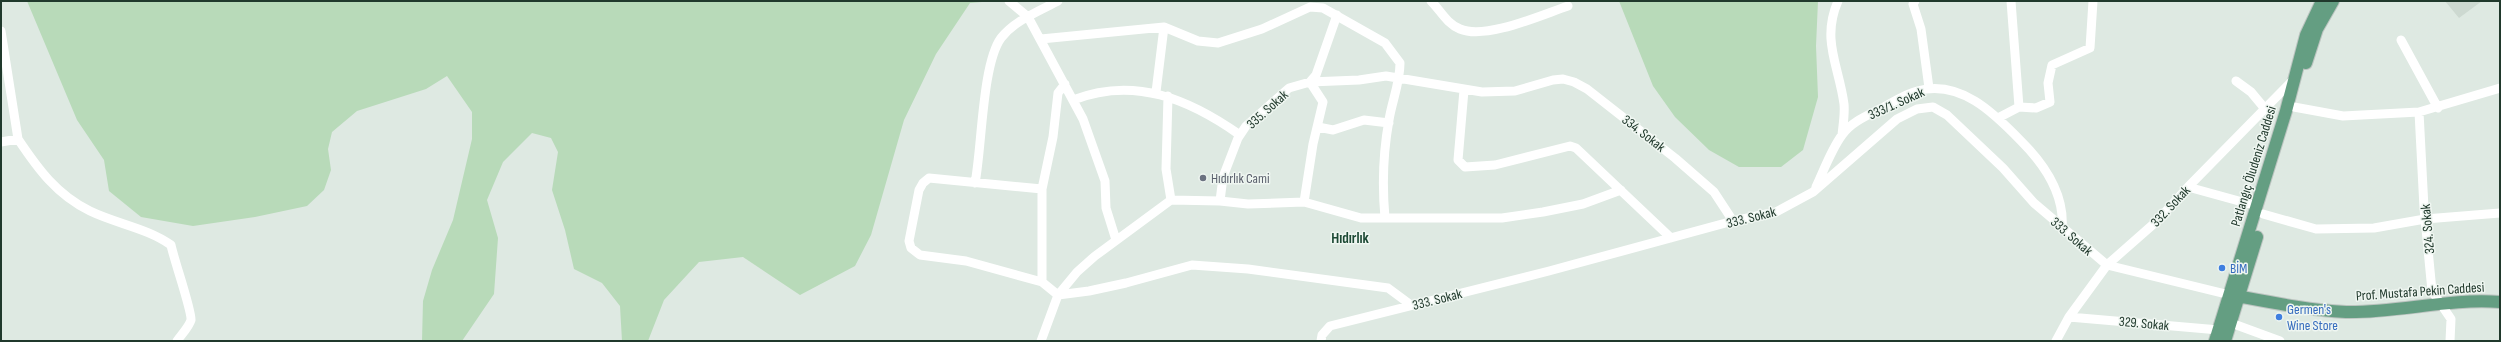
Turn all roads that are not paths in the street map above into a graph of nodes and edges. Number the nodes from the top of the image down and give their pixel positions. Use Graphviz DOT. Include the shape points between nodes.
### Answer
graph roads {
  1 [pos="1009,1"];
  2 [pos="1058,1"];
  3 [pos="1431,1"];
  4 [pos="1838,1"];
  5 [pos="1915,1"];
  6 [pos="2011,1"];
  7 [pos="2093,1"];
  8 [pos="2322,1"];
  9 [pos="2333,1"];
  10 [pos="1568,6"];
  11 [pos="1336,15"];
  12 [pos="1028,17"];
  13 [pos="1164,27"];
  14 [pos="1,31"];
  15 [pos="1041,38"];
  16 [pos="2401,40"];
  17 [pos="1400,78"];
  18 [pos="2294,79"];
  19 [pos="2236,81"];
  20 [pos="1310,82"];
  21 [pos="1065,84"];
  22 [pos="1536,84"];
  23 [pos="1928,88"];
  24 [pos="2500,88"];
  25 [pos="1464,90"];
  26 [pos="1156,92"];
  27 [pos="1168,96"];
  28 [pos="1073,100"];
  29 [pos="2019,107"];
  30 [pos="2294,108"];
  31 [pos="2438,108"];
  32 [pos="2266,110"];
  33 [pos="2419,112"];
  34 [pos="1998,118"];
  35 [pos="1388,123"];
  36 [pos="1318,127"];
  37 [pos="1240,135"];
  38 [pos="1842,135"];
  39 [pos="18,139"];
  40 [pos="1,142"];
  41 [pos="975,183"];
  42 [pos="2188,187"];
  43 [pos="1042,189"];
  44 [pos="1621,190"];
  45 [pos="1813,192"];
  46 [pos="1171,200"];
  47 [pos="1220,201"];
  48 [pos="1304,202"];
  49 [pos="2260,210"];
  50 [pos="2500,213"];
  51 [pos="1385,218"];
  52 [pos="2425,219"];
  53 [pos="1733,221"];
  54 [pos="2062,229"];
  55 [pos="1671,238"];
  56 [pos="1116,240"];
  57 [pos="2107,265"];
  58 [pos="1042,282"];
  59 [pos="1058,295"];
  60 [pos="2235,296"];
  61 [pos="2440,302"];
  62 [pos="2500,302"];
  63 [pos="1411,305"];
  64 [pos="2069,317"];
  65 [pos="2231,323"];
  66 [pos="2217,335"];
  67 [pos="177,341"];
  68 [pos="1041,341"];
  69 [pos="1321,341"];
  70 [pos="2056,341"];
  71 [pos="2225,341"];
  72 [pos="2280,341"];
  73 [pos="2450,341"];
  1 -- 12 [label="street"];
  2 -- 12 [label="street"];
  3 -- 10 [label="street" via="1447,21 1460,29 1472,32 1492,30"];
  4 -- 38 [label="street" via="1831,23 1830,40 1833,64 1844,105"];
  5 -- 23 [label="street"];
  6 -- 29 [label="street"];
  7 -- 29 [label="street" via="2090,48 2052,65 2048,83 2050,102 2036,108"];
  8 -- 18 [label="main road, Patlangıç Öludeniz Caddesi" via="2306,34"];
  9 -- 30 [label="main road, Patlangıç Öludeniz Caddesi" via="2317,29"];
  11 -- 13 [label="street" via="1323,8 1310,7 1262,29 1218,43 1198,41"];
  11 -- 17 [label="street" via="1384,43 1400,63"];
  11 -- 20 [label="street" via="1316,75"];
  12 -- 15 [label="street"];
  12 -- 41 [label="street" via="1001,38 996,50 984,109"];
  13 -- 15 [label="street"];
  13 -- 26 [label="street"];
  14 -- 39 [label="street"];
  15 -- 21 [label="street"];
  16 -- 31 [label="street"];
  17 -- 20 [label="street, 335. Sokak" via="1386,76"];
  17 -- 25 [label="street, 335. Sokak"];
  17 -- 35 [label="street"];
  18 -- 32 [label="street, 332. Sokak"];
  18 -- 49 [label="main road, Patlangıç Öludeniz Caddesi"];
  19 -- 32 [label="street" via="2251,92"];
  20 -- 36 [label="street" via="1323,102"];
  20 -- 37 [label="street, 335. Sokak" via="1289,88 1246,126"];
  21 -- 28 [label="street"];
  21 -- 43 [label="street" via="1058,93 1053,137"];
  22 -- 25 [label="street, 335. Sokak" via="1515,91"];
  22 -- 53 [label="street, 334. Sokak" via="1563,79 1587,88 1714,192"];
  23 -- 34 [label="street, 333/1. Sokak" via="1950,90 1967,96"];
  23 -- 38 [label="street, 333/1. Sokak" via="1902,97 1859,119"];
  24 -- 31 [label="street"];
  25 -- 44 [label="street" via="1458,160 1465,167 1495,165 1570,146 1576,148"];
  26 -- 27 [label="street"];
  26 -- 28 [label="street" via="1111,90 1090,93"];
  27 -- 37 [label="street"];
  27 -- 46 [label="street" via="1166,169"];
  28 -- 56 [label="street" via="1099,160 1105,181 1106,208"];
  29 -- 34 [label="street"];
  30 -- 33 [label="street" via="2343,116"];
  30 -- 49 [label="main road, Patlangıç Öludeniz Caddesi"];
  31 -- 33 [label="street"];
  32 -- 42 [label="street, 332. Sokak"];
  33 -- 52 [label="street, 324. Sokak"];
  34 -- 54 [label="street, 333/1. Sokak" via="2037,157 2056,191 2063,213"];
  35 -- 36 [label="street" via="1364,120 1333,130"];
  35 -- 51 [label="street" via="1382,187"];
  36 -- 48 [label="street"];
  37 -- 47 [label="street, 335. Sokak" via="1223,177"];
  38 -- 45 [label="street, 333/1. Sokak"];
  39 -- 40 [label="street"];
  39 -- 67 [label="street" via="38,169 61,194 90,211 156,235 171,245 191,321"];
  41 -- 43 [label="street"];
  41 -- 58 [label="street" via="929,178 922,183 909,241 911,248 920,255 966,261"];
  42 -- 49 [label="street"];
  42 -- 57 [label="street, 332. Sokak" via="2157,221"];
  43 -- 58 [label="street"];
  44 -- 51 [label="street" via="1583,204 1502,218"];
  44 -- 55 [label="street"];
  45 -- 53 [label="street, 333. Sokak" via="1776,212"];
  45 -- 54 [label="street, 333. Sokak" via="1898,119 1918,109 1933,107 1947,115"];
  46 -- 47 [label="street"];
  46 -- 56 [label="street"];
  47 -- 48 [label="street" via="1248,204"];
  48 -- 51 [label="street" via="1361,218"];
  49 -- 52 [label="street" via="2316,229 2374,228"];
  49 -- 60 [label="main road, Patlangıç Öludeniz Caddesi"];
  50 -- 52 [label="street"];
  52 -- 61 [label="street, 324. Sokak" via="2432,291"];
  53 -- 55 [label="street, 333. Sokak"];
  54 -- 57 [label="street, 333. Sokak"];
  55 -- 63 [label="street, 333. Sokak"];
  56 -- 59 [label="street" via="1077,272"];
  57 -- 60 [label="street, Prof. Mustafa Pekin Caddesi"];
  57 -- 64 [label="street, 332. Sokak"];
  58 -- 59 [label="street"];
  59 -- 63 [label="street" via="1118,285 1192,265 1248,268 1388,288"];
  59 -- 68 [label="street"];
  60 -- 61 [label="main road, Prof. Mustafa Pekin Caddesi" via="2283,305 2346,312 2400,309"];
  60 -- 65 [label="main road, Patlangıç Öludeniz Caddesi"];
  60 -- 66 [label="main road, Patlangıç Öludeniz Caddesi"];
  61 -- 62 [label="main road, Prof. Mustafa Pekin Caddesi"];
  61 -- 73 [label="street, 324. Sokak" via="2451,319"];
  63 -- 69 [label="street, 333. Sokak" via="1330,326"];
  64 -- 66 [label="street, 329. Sokak"];
  64 -- 70 [label="street, 332. Sokak"];
  65 -- 71 [label="main road, Patlangıç Öludeniz Caddesi"];
  65 -- 72 [label="street"];
}
